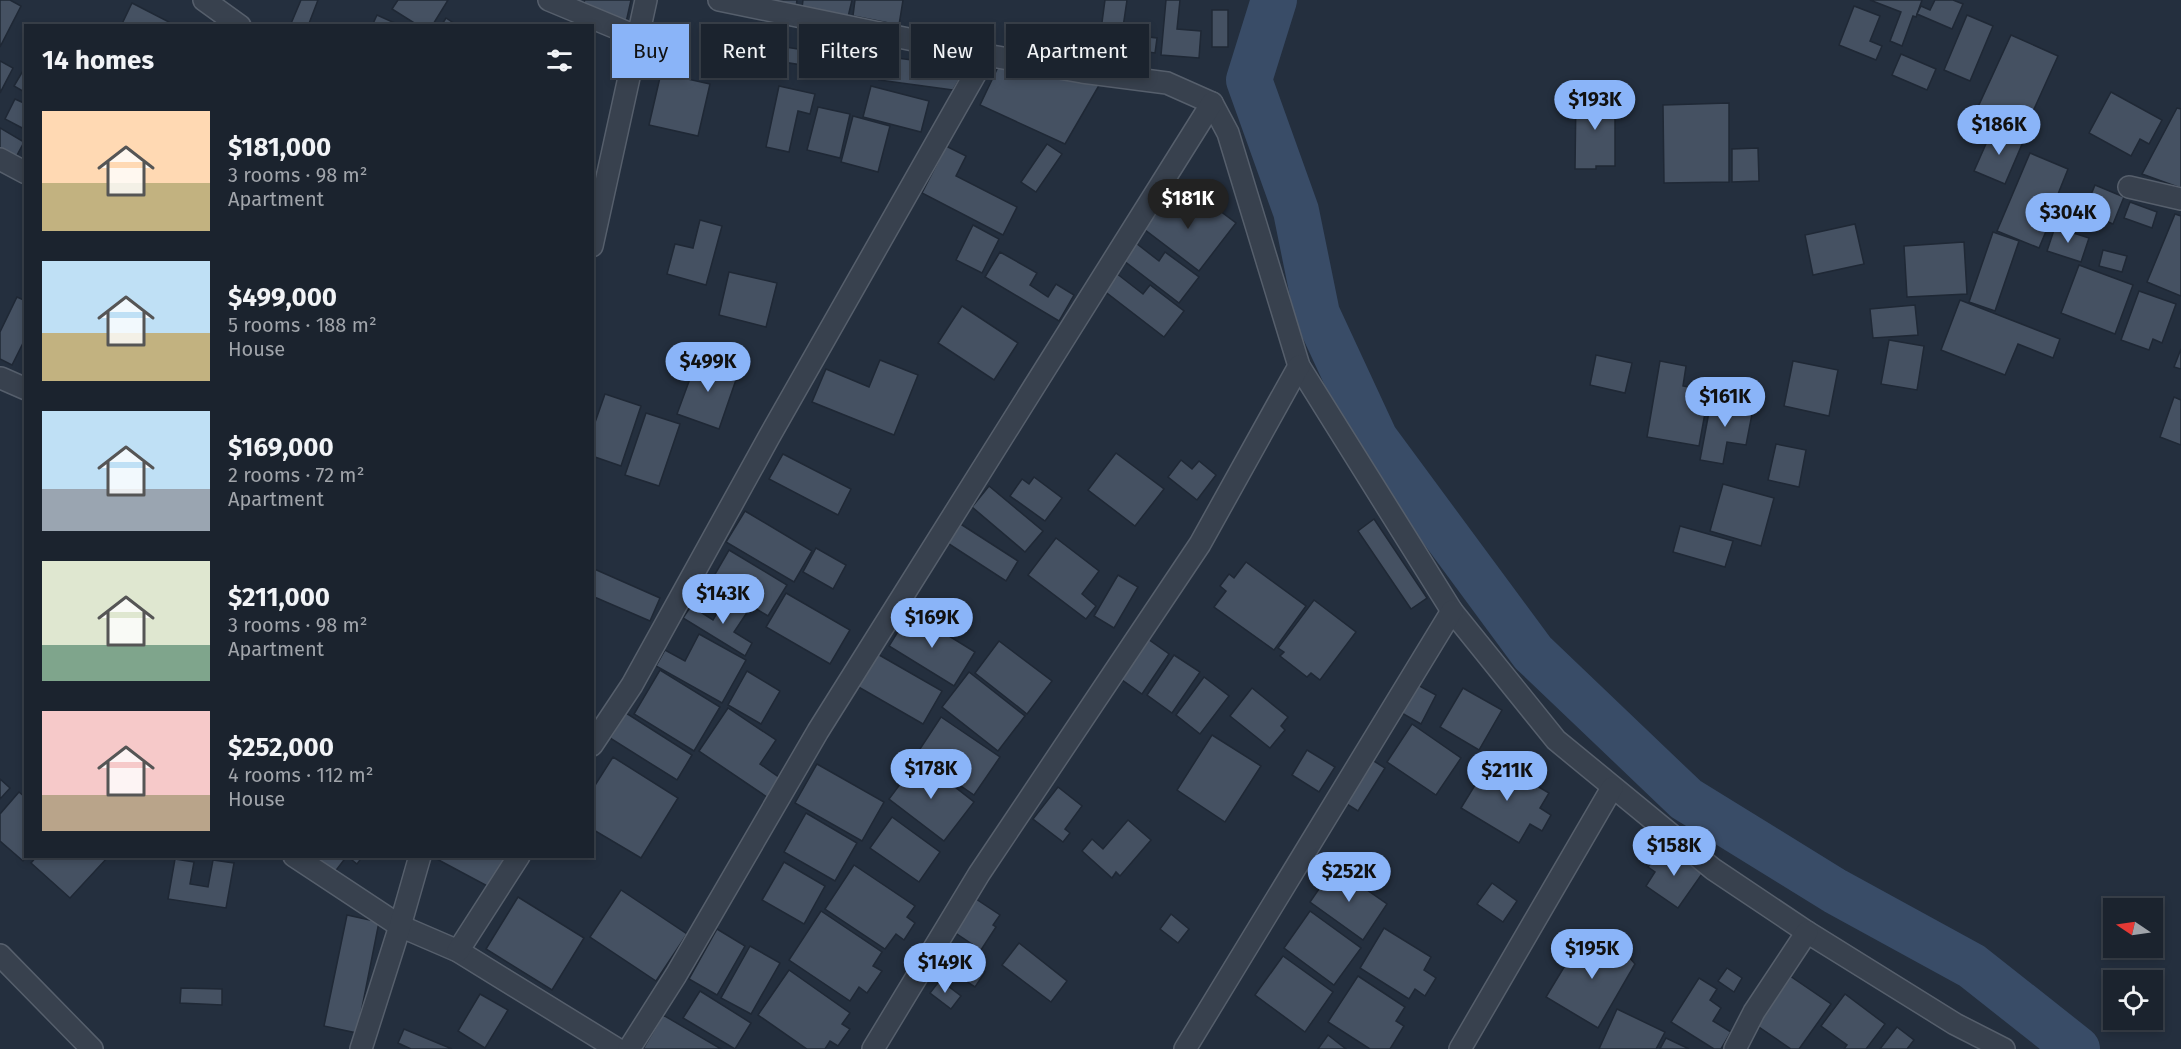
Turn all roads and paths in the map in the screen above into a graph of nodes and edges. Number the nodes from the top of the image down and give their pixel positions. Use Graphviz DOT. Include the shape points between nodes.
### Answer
graph roads {
  1 [pos="204,0"];
  2 [pos="549,0"];
  3 [pos="646,0"];
  4 [pos="719,0"];
  5 [pos="237,24"];
  6 [pos="641,24"];
  7 [pos="612,26"];
  8 [pos="911,40"];
  9 [pos="994,57"];
  10 [pos="629,78"];
  11 [pos="973,78"];
  12 [pos="1212,103"];
  13 [pos="0,159"];
  14 [pos="24,172"];
  15 [pos="2129,187"];
  16 [pos="2181,199"];
  17 [pos="596,220"];
  18 [pos="1299,366"];
  19 [pos="1,378"];
  20 [pos="24,388"];
  21 [pos="1452,611"];
  22 [pos="594,742"];
  23 [pos="1612,788"];
  24 [pos="297,858"];
  25 [pos="419,858"];
  26 [pos="518,858"];
  27 [pos="400,926"];
  28 [pos="1807,932"];
  29 [pos="458,951"];
  30 [pos="0,955"];
  31 [pos="92,1049"];
  32 [pos="362,1049"];
  33 [pos="617,1049"];
  34 [pos="628,1049"];
  35 [pos="873,1049"];
  36 [pos="1185,1049"];
  37 [pos="1460,1049"];
  38 [pos="1735,1049"];
  39 [pos="2004,1049"];
  1 -- 5 [label="street"];
  2 -- 7 [label="street"];
  3 -- 6 [label="street"];
  4 -- 8 [label="street"];
  9 -- 12 [label="street" via="1167,82"];
  10 -- 17 [label="street"];
  11 -- 22 [label="street" via="632,685"];
  12 -- 18 [label="street" via="1228,134"];
  12 -- 34 [label="street" via="818,731 676,975"];
  13 -- 14 [label="street"];
  15 -- 16 [label="street"];
  18 -- 21 [label="street"];
  18 -- 35 [label="street" via="1200,544 979,874"];
  19 -- 20 [label="street"];
  21 -- 23 [label="street" via="1556,740"];
  21 -- 36 [label="street"];
  23 -- 28 [label="street" via="1713,869"];
  23 -- 37 [label="street"];
  24 -- 27 [label="street"];
  25 -- 27 [label="street"];
  26 -- 29 [label="street"];
  27 -- 29 [label="street"];
  27 -- 32 [label="street"];
  28 -- 38 [label="street" via="1754,1012"];
  28 -- 39 [label="street" via="1955,1024"];
  29 -- 33 [label="street"];
  30 -- 31 [label="street"];
}
